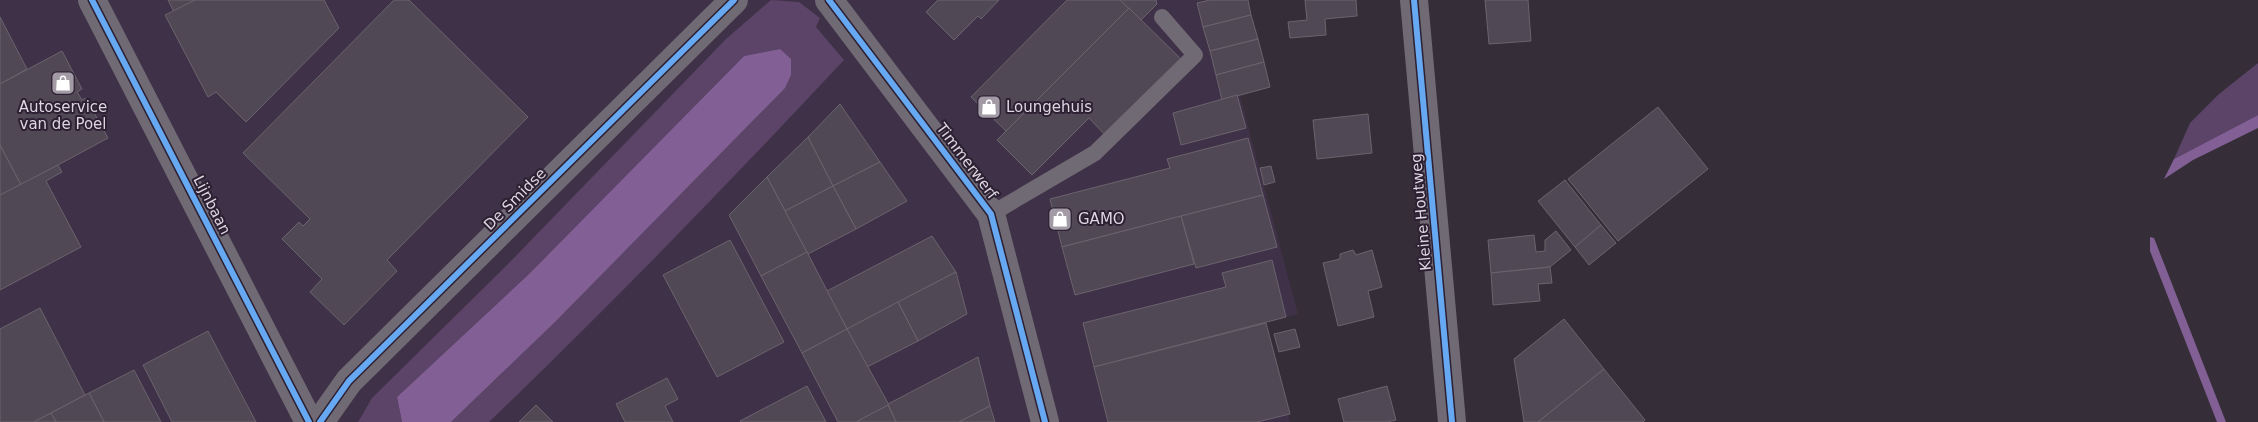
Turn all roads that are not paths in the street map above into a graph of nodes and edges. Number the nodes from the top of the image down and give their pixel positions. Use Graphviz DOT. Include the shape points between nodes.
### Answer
graph roads {
  1 [pos="92,0"];
  2 [pos="734,0"];
  3 [pos="829,0"];
  4 [pos="1414,0"];
  5 [pos="1162,17"];
  6 [pos="991,214"];
  7 [pos="309,422"];
  8 [pos="320,422"];
  9 [pos="1044,422"];
  10 [pos="1452,422"];
  1 -- 7 [label="street, Lijnbaan"];
  2 -- 8 [label="street, De Smidse" via="350,381"];
  3 -- 6 [label="street, Timmerwerf"];
  4 -- 10 [label="street, Kleine Houtweg"];
  5 -- 6 [label="lane" via="1195,55 1094,153"];
  6 -- 9 [label="street, Timmerwerf"];
}
